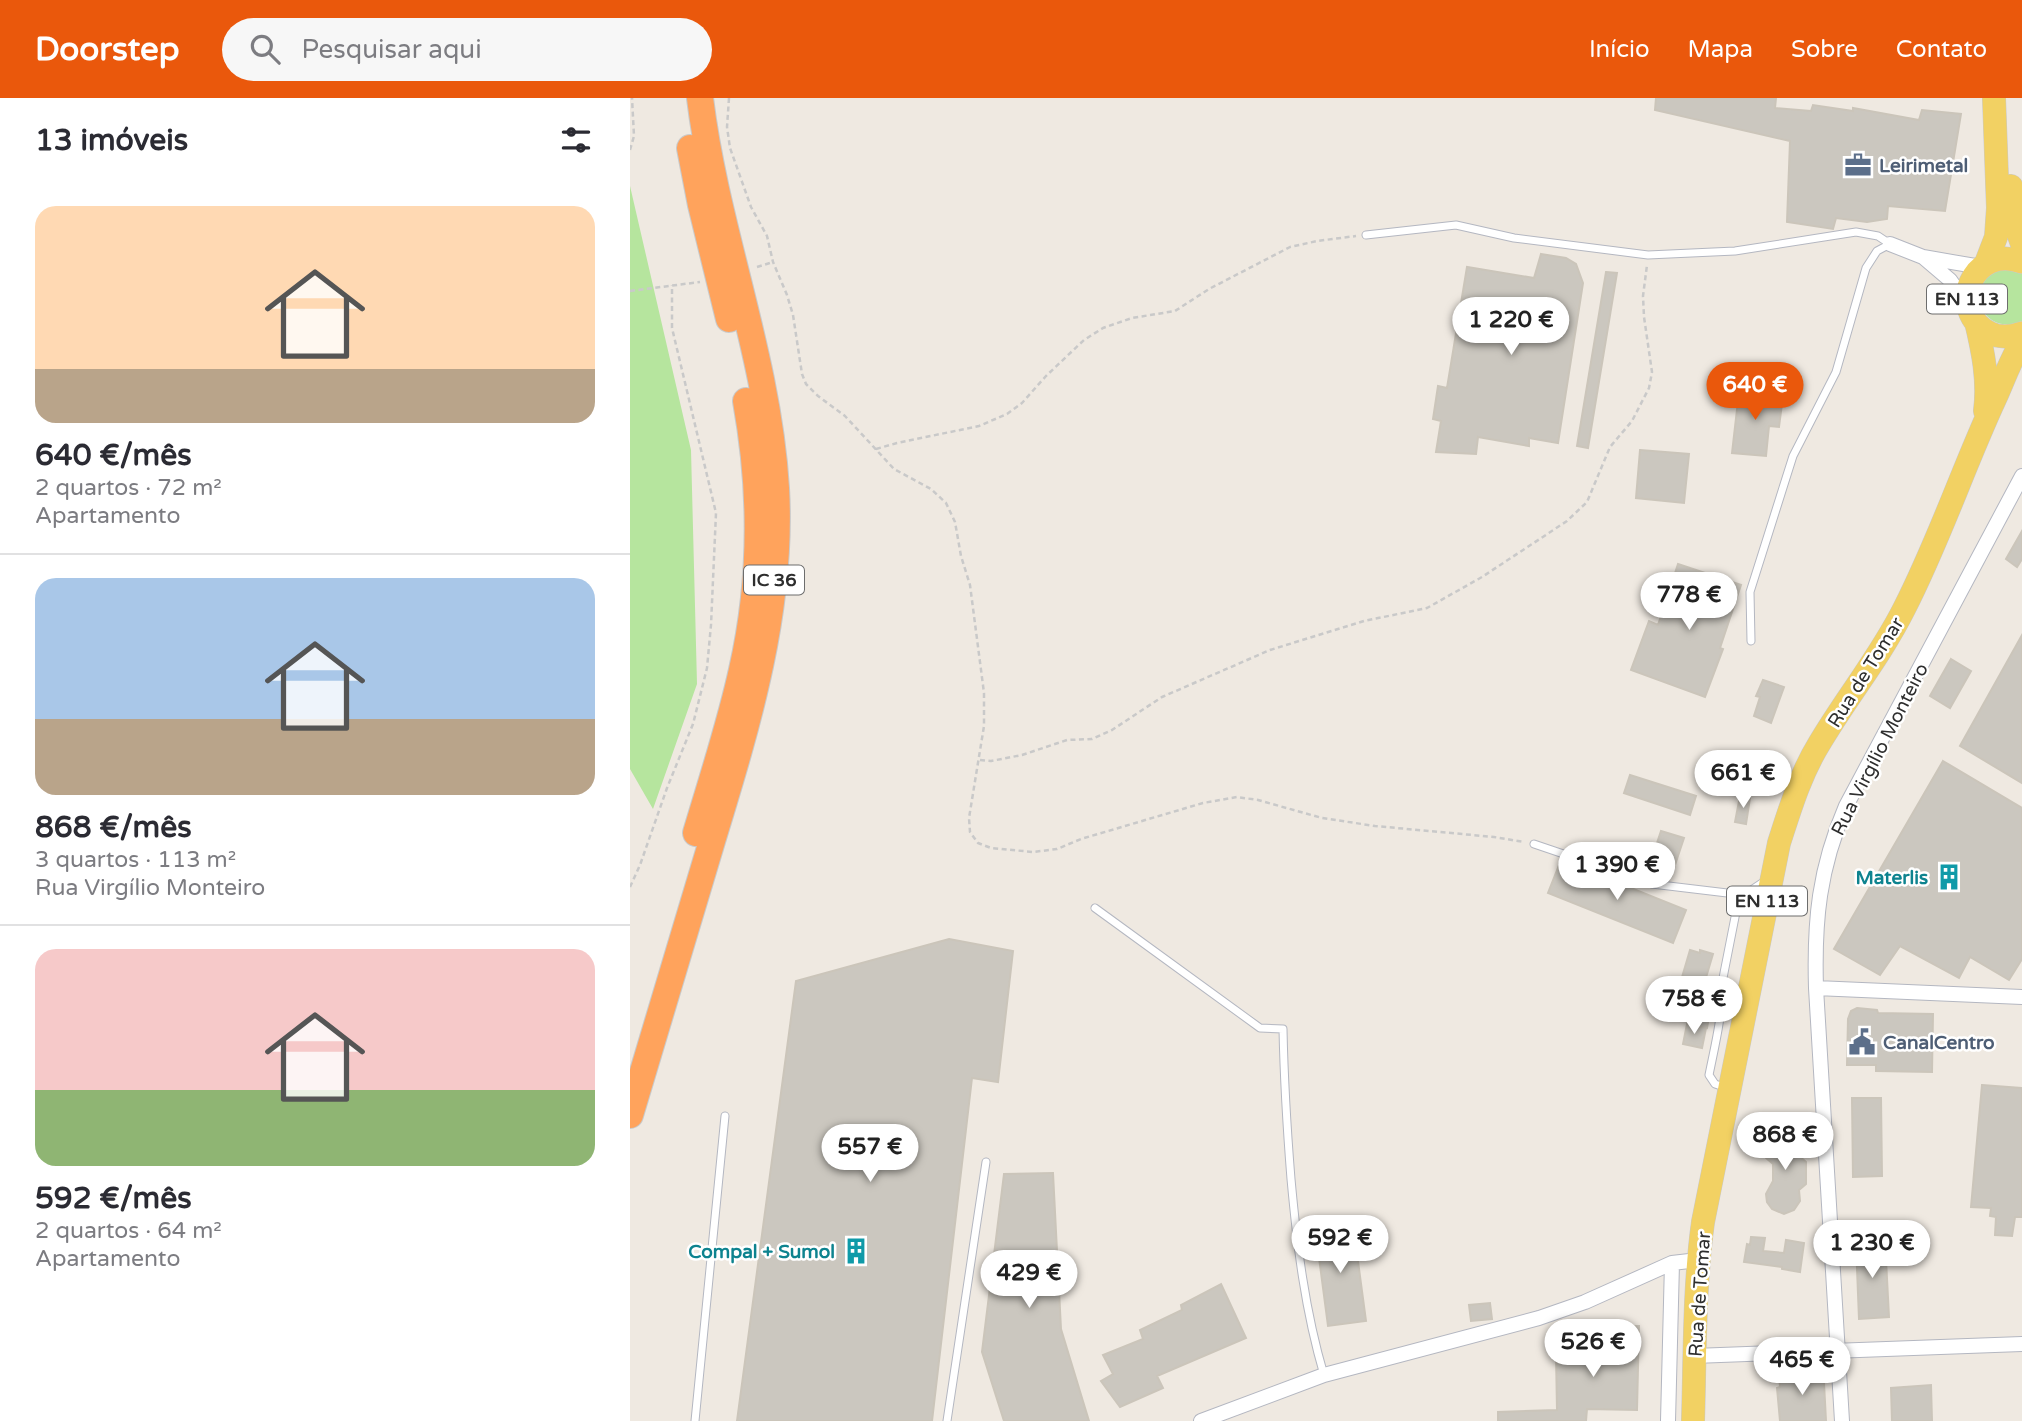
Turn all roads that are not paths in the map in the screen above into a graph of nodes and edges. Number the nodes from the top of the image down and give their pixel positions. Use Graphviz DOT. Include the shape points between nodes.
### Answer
graph roads {
  1 [pos="682,98"];
  2 [pos="700,98"];
  3 [pos="1994,98"];
  4 [pos="2008,98"];
  5 [pos="1366,235"];
  6 [pos="1890,244"];
  7 [pos="2022,244"];
  8 [pos="1923,257"];
  9 [pos="2022,262"];
  10 [pos="1983,265"];
  11 [pos="1972,314"];
  12 [pos="2022,333"];
  13 [pos="2022,341"];
  14 [pos="1983,425"];
  15 [pos="2022,476"];
  16 [pos="1751,641"];
  17 [pos="1534,844"];
  18 [pos="1771,877"];
  19 [pos="1744,895"];
  20 [pos="1095,908"];
  21 [pos="1816,988"];
  22 [pos="2022,997"];
  23 [pos="630,1052"];
  24 [pos="1731,1089"];
  25 [pos="630,1115"];
  26 [pos="725,1116"];
  27 [pos="986,1162"];
  28 [pos="1698,1260"];
  29 [pos="1672,1263"];
  30 [pos="2022,1344"];
  31 [pos="1839,1352"];
  32 [pos="1695,1356"];
  33 [pos="1324,1375"];
  34 [pos="695,1421"];
  35 [pos="947,1421"];
  36 [pos="1201,1421"];
  37 [pos="1668,1421"];
  38 [pos="1693,1421"];
  39 [pos="1842,1421"];
  1 -- 23 [label="highway, IC 36" via="698,194 748,411 757,495 757,567 743,669"];
  2 -- 25 [label="highway, IC 36" via="773,454 773,590 745,733"];
  3 -- 10 [label="main road, Rua de Tomar / EN 113" via="1998,208 1996,237"];
  4 -- 7 [label="main road" via="2013,205"];
  5 -- 6 [label="lane" via="1456,225 1514,238 1648,255 1735,251 1856,232 1878,236"];
  6 -- 8 [label="street"];
  6 -- 16 [label="lane" via="1877,251 1867,268 1836,372 1793,456 1750,592"];
  8 -- 10 [label="street"];
  8 -- 11 [label="street" via="1950,280"];
  9 -- 10 [label="main road, EN 113" via="2007,258"];
  10 -- 11 [label="main road, Rua de Tomar / EN 113" via="1967,295"];
  11 -- 12 [label="main road, EN 113" via="1984,330 1995,335"];
  11 -- 14 [label="main road, Rua de Tomar / EN 113" via="1983,351"];
  13 -- 14 [label="main road, Rua de Tomar / EN 113"];
  14 -- 18 [label="main road, Rua de Tomar / EN 113" via="1904,610 1806,768"];
  15 -- 21 [label="street, Rua Virgílio Monteiro" via="1840,819 1819,893"];
  17 -- 19 [label="lane" via="1652,884"];
  18 -- 19 [label="lane"];
  18 -- 24 [label="main road, Rua de Tomar / EN 113"];
  19 -- 24 [label="lane" via="1734,918 1709,1075 1715,1084"];
  20 -- 33 [label="lane" via="1260,1028 1283,1029 1297,1246"];
  21 -- 22 [label="street"];
  21 -- 31 [label="street, Rua Virgílio Monteiro"];
  24 -- 28 [label="main road, Rua de Tomar / EN 113"];
  26 -- 34 [label="lane"];
  27 -- 35 [label="lane"];
  28 -- 29 [label="street"];
  28 -- 32 [label="main road, Rua de Tomar / EN 113"];
  29 -- 33 [label="street" via="1539,1318"];
  29 -- 37 [label="street"];
  30 -- 31 [label="street"];
  31 -- 32 [label="street"];
  31 -- 39 [label="street, Rua Virgílio Monteiro"];
  32 -- 38 [label="main road, Rua de Tomar / EN 113"];
  33 -- 36 [label="street"];
}
